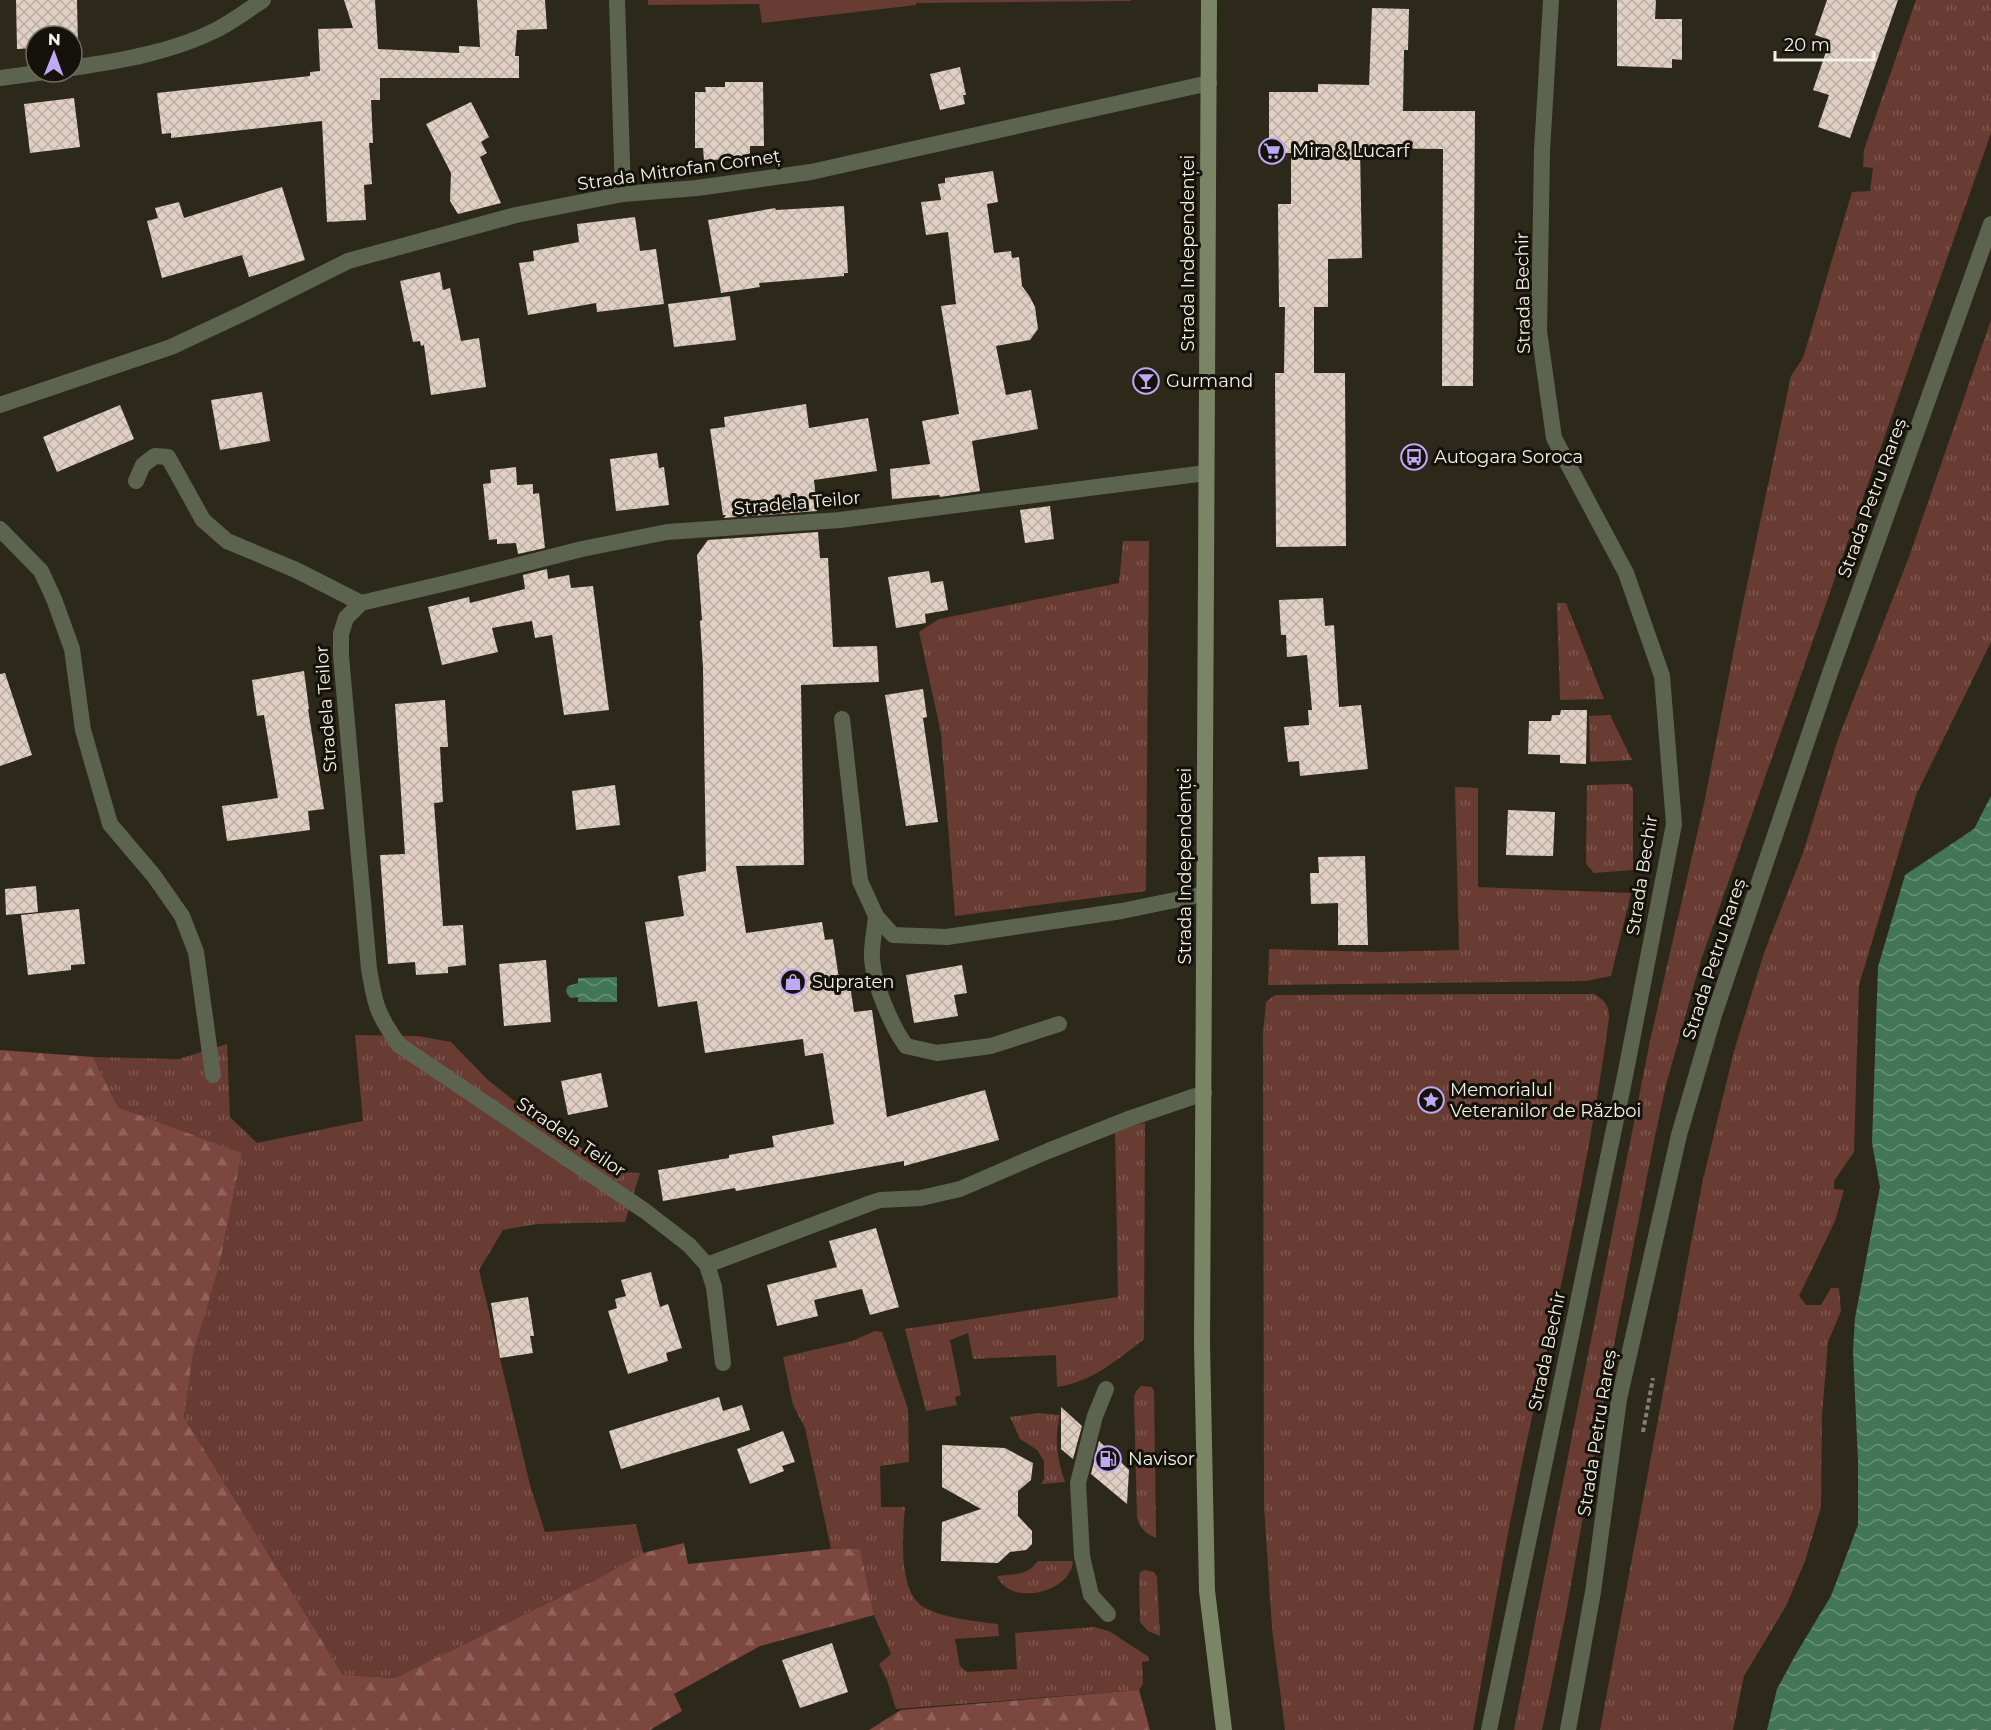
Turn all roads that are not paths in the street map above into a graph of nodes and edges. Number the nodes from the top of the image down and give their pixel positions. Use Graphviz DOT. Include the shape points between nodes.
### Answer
graph roads {
  1 [pos="263,0"];
  2 [pos="617,0"];
  3 [pos="1209,0"];
  4 [pos="1551,0"];
  5 [pos="84,66"];
  6 [pos="24,75"];
  7 [pos="0,78"];
  8 [pos="1209,83"];
  9 [pos="623,194"];
  10 [pos="1991,224"];
  11 [pos="0,405"];
  12 [pos="1206,473"];
  13 [pos="136,482"];
  14 [pos="0,529"];
  15 [pos="361,603"];
  16 [pos="842,718"];
  17 [pos="1204,894"];
  18 [pos="876,916"];
  19 [pos="1059,1024"];
  20 [pos="213,1075"];
  21 [pos="1204,1093"];
  22 [pos="707,1265"];
  23 [pos="723,1363"];
  24 [pos="1106,1389"];
  25 [pos="1108,1614"];
  26 [pos="1224,1730"];
  27 [pos="1490,1730"];
  28 [pos="1568,1730"];
  1 -- 5 [label="street" via="215,30 165,49"];
  2 -- 9 [label="street"];
  3 -- 8 [label="main road, Strada Independenței"];
  4 -- 27 [label="street, Strada Bechir" via="1542,151 1539,331 1554,438 1626,573 1662,676 1674,824"];
  6 -- 7 [label="street"];
  8 -- 9 [label="street, Strada Mitrofan Corneț" via="811,172"];
  8 -- 12 [label="main road, Strada Independenței"];
  9 -- 11 [label="street, Strada Mitrofan Corneț" via="516,215 348,261 171,347"];
  10 -- 28 [label="street, Strada Petru Rareș" via="1830,673 1714,1015 1679,1135 1619,1399 1593,1592"];
  12 -- 15 [label="street, Stradela Teilor" via="840,520 667,532"];
  12 -- 17 [label="main road, Strada Independenței"];
  13 -- 15 [label="street" via="143,465 155,456 168,457 203,520 227,541"];
  14 -- 20 [label="street" via="41,571 54,599 72,649 83,730 110,824 182,916 196,952"];
  15 -- 22 [label="street, Stradela Teilor" via="346,618 341,656 369,969 374,1003 382,1021 399,1045 645,1211 689,1245"];
  16 -- 18 [label="street" via="860,880"];
  17 -- 18 [label="street" via="947,938 893,935"];
  17 -- 21 [label="main road, Strada Independenței"];
  18 -- 19 [label="street" via="872,959 890,1019 906,1046 937,1053 991,1046"];
  21 -- 22 [label="street" via="1089,1134 960,1189 921,1198 880,1200"];
  21 -- 26 [label="main road, Strada Independenței" via="1202,1344 1207,1591"];
  22 -- 23 [label="street, Stradela Teilor" via="714,1287"];
  24 -- 25 [label="street" via="1078,1483 1082,1556 1091,1595"];
}
